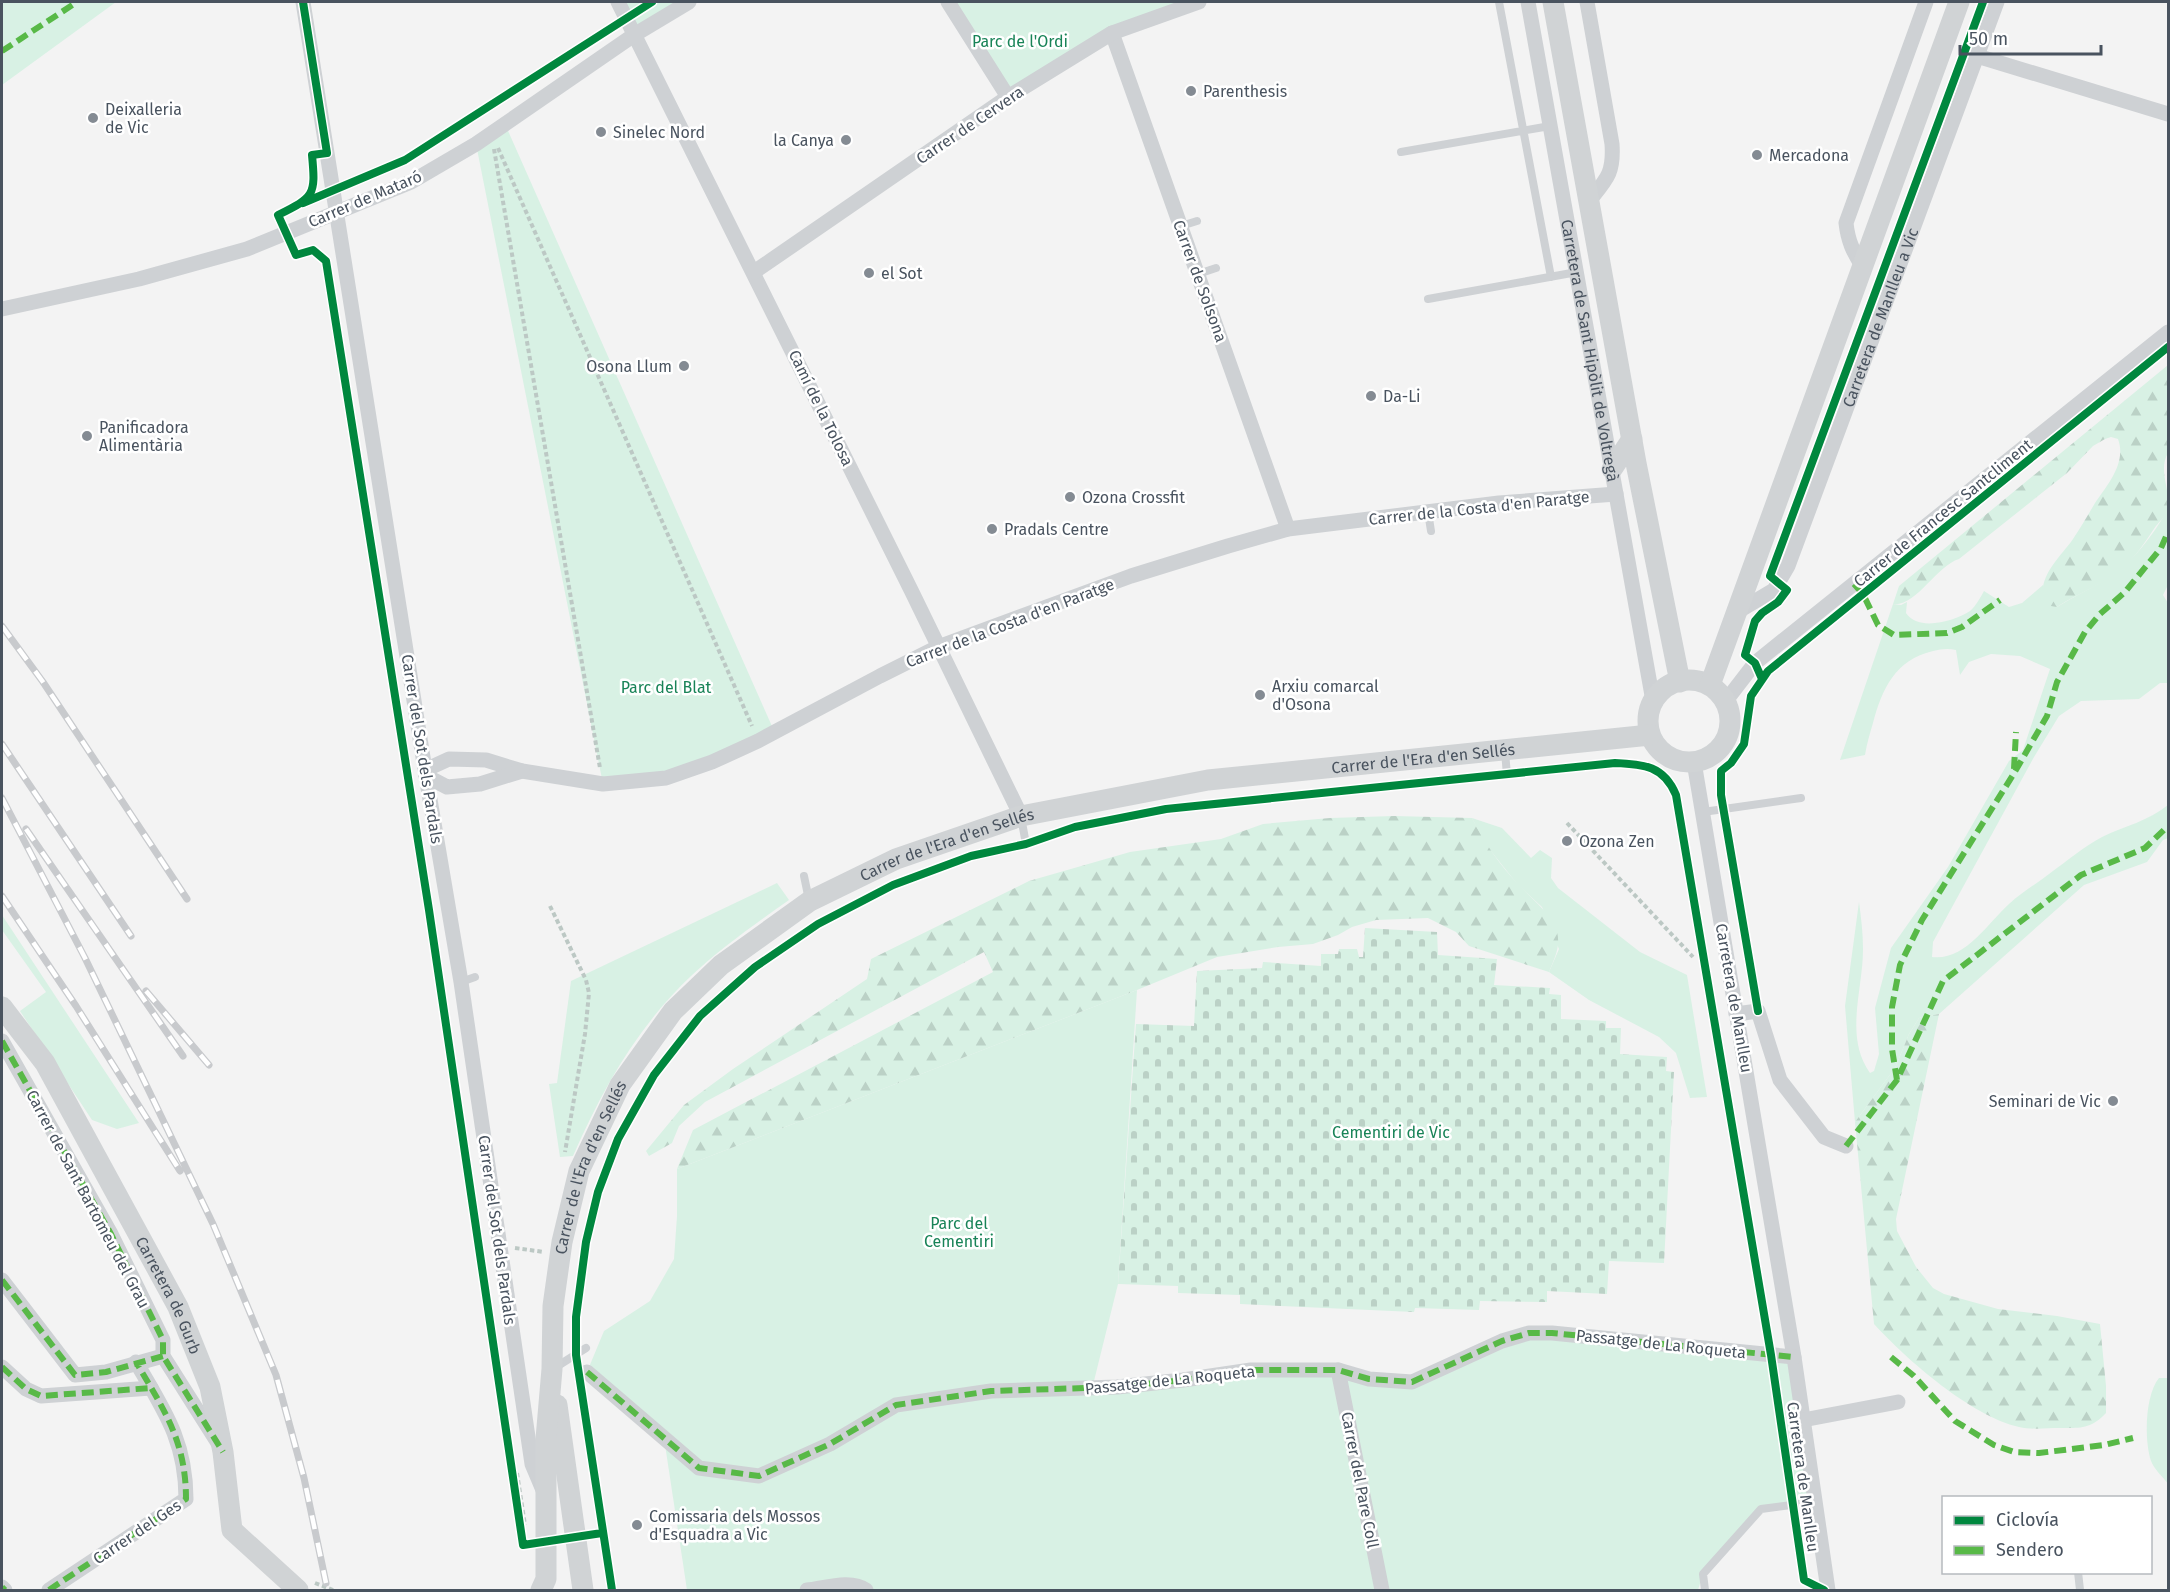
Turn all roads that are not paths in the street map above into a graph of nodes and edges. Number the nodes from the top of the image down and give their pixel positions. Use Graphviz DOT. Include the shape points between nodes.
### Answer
graph roads {
  1 [pos="303,2"];
  2 [pos="618,2"];
  3 [pos="689,2"];
  4 [pos="948,2"];
  5 [pos="1199,2"];
  6 [pos="1499,2"];
  7 [pos="1528,2"];
  8 [pos="1553,2"];
  9 [pos="1587,2"];
  10 [pos="1926,2"];
  11 [pos="1959,2"];
  12 [pos="1997,2"];
  13 [pos="1112,33"];
  14 [pos="634,35"];
  15 [pos="1977,56"];
  16 [pos="1008,97"];
  17 [pos="2169,114"];
  18 [pos="1550,126"];
  19 [pos="1522,130"];
  20 [pos="1401,152"];
  21 [pos="1589,201"];
  22 [pos="336,213"];
  23 [pos="1197,220"];
  24 [pos="1180,226"];
  25 [pos="1863,267"];
  26 [pos="1216,268"];
  27 [pos="754,273"];
  28 [pos="1577,273"];
  29 [pos="1198,274"];
  30 [pos="1551,277"];
  31 [pos="1428,299"];
  32 [pos="2,309"];
  33 [pos="2169,332"];
  34 [pos="1632,439"];
  35 [pos="1612,470"];
  36 [pos="1616,494"];
  37 [pos="1428,512"];
  38 [pos="1288,529"];
  39 [pos="1431,531"];
  40 [pos="1737,612"];
  41 [pos="938,647"];
  42 [pos="1680,682"];
  43 [pos="1710,685"];
  44 [pos="1653,701"];
  45 [pos="1725,702"];
  46 [pos="1650,735"];
  47 [pos="1505,751"];
  48 [pos="1694,762"];
  49 [pos="522,771"];
  50 [pos="425,773"];
  51 [pos="1507,775"];
  52 [pos="1801,798"];
  53 [pos="1702,812"];
  54 [pos="1021,816"];
  55 [pos="1026,844"];
  56 [pos="804,876"];
  57 [pos="810,901"];
  58 [pos="2,1007"];
  59 [pos="1736,1014"];
  60 [pos="2,1041"];
  61 [pos="1846,1146"];
  62 [pos="2,1280"];
  63 [pos="586,1348"];
  64 [pos="163,1356"];
  65 [pos="1794,1358"];
  66 [pos="136,1362"];
  67 [pos="2,1367"];
  68 [pos="552,1369"];
  69 [pos="1338,1370"];
  70 [pos="587,1372"];
  71 [pos="151,1388"];
  72 [pos="1898,1401"];
  73 [pos="1803,1420"];
  74 [pos="223,1452"];
  75 [pos="545,1496"];
  76 [pos="1815,1502"];
  77 [pos="2078,1574"];
  78 [pos="2,1587"];
  79 [pos="5,1590"];
  80 [pos="49,1590"];
  81 [pos="298,1590"];
  82 [pos="541,1590"];
  83 [pos="583,1590"];
  84 [pos="807,1590"];
  85 [pos="866,1590"];
  86 [pos="1382,1590"];
  87 [pos="1705,1590"];
  88 [pos="1828,1590"];
  89 [pos="2080,1590"];
  1 -- 22 [label="street, Carrer del Sot dels Pardals"];
  2 -- 14 [label="street, Camí de la Tolosa"];
  3 -- 14 [label="street, Carrer de Mataró"];
  4 -- 16 [label="street"];
  5 -- 13 [label="street, Carrer de Cervera"];
  6 -- 19 [label="lane"];
  7 -- 18 [label="street, Carretera de Sant Hipòlit de Voltregà"];
  8 -- 21 [label="street, Carretera de Sant Hipòlit de Voltregà"];
  9 -- 21 [label="street, Carretera de Sant Hipòlit de Voltregà" via="1613,163 1610,177"];
  10 -- 25 [label="street" via="1846,223 1851,249"];
  11 -- 25 [label="street, Carretera de Manlleu a Vic"];
  12 -- 15 [label="street, Carretera de Manlleu a Vic"];
  13 -- 16 [label="street, Carrer de Cervera"];
  13 -- 24 [label="street, Carrer de Solsona"];
  14 -- 22 [label="street, Carrer de Mataró" via="492,133 411,182"];
  14 -- 27 [label="street, Camí de la Tolosa"];
  15 -- 17 [label="street"];
  15 -- 40 [label="street, Carretera de Manlleu a Vic" via="1788,566 1774,590"];
  16 -- 27 [label="street, Carrer de Cervera"];
  18 -- 19 [label="lane"];
  18 -- 28 [label="street, Carretera de Sant Hipòlit de Voltregà"];
  19 -- 20 [label="lane"];
  19 -- 30 [label="lane"];
  21 -- 34 [label="street, Carretera de Sant Hipòlit de Voltregà"];
  22 -- 32 [label="street, Carrer de Mataró" via="247,249"];
  22 -- 50 [label="street, Carrer del Sot dels Pardals"];
  23 -- 24 [label="lane"];
  24 -- 29 [label="street, Carrer de Solsona"];
  25 -- 40 [label="street, Carretera de Manlleu a Vic"];
  26 -- 29 [label="lane"];
  27 -- 41 [label="street, Camí de la Tolosa"];
  28 -- 30 [label="lane"];
  28 -- 35 [label="street, Carretera de Sant Hipòlit de Voltregà"];
  29 -- 38 [label="street, Carrer de Solsona"];
  30 -- 31 [label="lane"];
  33 -- 45 [label="street, Carrer de Francesc Santcliment" via="1755,663"];
  34 -- 35 [label="street"];
  34 -- 42 [label="street, Carretera de Sant Hipòlit de Voltregà"];
  35 -- 36 [label="street, Carretera de Sant Hipòlit de Voltregà"];
  36 -- 37 [label="street, Carrer de la Costa d'en Paratge"];
  36 -- 44 [label="street, Carretera de Sant Hipòlit de Voltregà"];
  37 -- 38 [label="street, Carrer de la Costa d'en Paratge"];
  37 -- 39 [label="lane"];
  38 -- 41 [label="street, Carrer de la Costa d'en Paratge" via="1131,576"];
  40 -- 43 [label="street, Carretera de Manlleu a Vic"];
  41 -- 49 [label="street, Carrer de la Costa d'en Paratge" via="758,741 666,778 603,784"];
  41 -- 54 [label="street, Camí de la Tolosa"];
  42 -- 43 [label="street"];
  42 -- 44 [label="street" via="1662,690"];
  43 -- 45 [label="street"];
  44 -- 46 [label="street" via="1648,721"];
  45 -- 48 [label="street" via="1730,723 1727,737 1714,754"];
  46 -- 47 [label="street, Carrer de l'Era d'en Sellés"];
  46 -- 48 [label="street" via="1667,756 1680,762"];
  47 -- 51 [label="lane"];
  47 -- 54 [label="street, Carrer de l'Era d'en Sellés" via="1208,780"];
  48 -- 53 [label="street, Carretera de Manlleu"];
  49 -- 50 [label="street, Carrer de la Costa d'en Paratge" via="486,760 449,759"];
  49 -- 50 [label="street" via="480,784 447,787"];
  50 -- 75 [label="street, Carrer del Sot dels Pardals" via="468,979 532,1464"];
  52 -- 53 [label="lane"];
  53 -- 59 [label="street, Carretera de Manlleu"];
  54 -- 55 [label="lane"];
  54 -- 57 [label="street, Carrer de l'Era d'en Sellés" via="896,859"];
  56 -- 57 [label="lane"];
  57 -- 68 [label="street, Carrer de l'Era d'en Sellés" via="721,965 673,1011 620,1085 579,1171 562,1242 553,1306"];
  58 -- 74 [label="street, Carretera de Gurb" via="45,1063 178,1307 210,1387"];
  59 -- 61 [label="street" via="1758,1011 1780,1080 1824,1137"];
  59 -- 65 [label="street, Carretera de Manlleu"];
  60 -- 64 [label="street, Carrer de Sant Bartomeu del Grau" via="111,1234 163,1340"];
  62 -- 66 [label="street" via="75,1375 106,1372"];
  63 -- 68 [label="lane"];
  64 -- 66 [label="street"];
  64 -- 74 [label="street, Carrer de Sant Bartomeu del Grau"];
  65 -- 69 [label="street, Passatge de La Roqueta" via="1529,1333 1502,1341 1412,1382 1369,1379"];
  65 -- 73 [label="street, Carretera de Manlleu"];
  66 -- 71 [label="street, Carrer del Ges"];
  67 -- 71 [label="street" via="26,1389 42,1396"];
  68 -- 75 [label="street, Carrer de l'Era d'en Sellés"];
  68 -- 83 [label="street, Carrer de l'Era d'en Sellés"];
  69 -- 70 [label="street, Passatge de La Roqueta" via="1251,1370 1117,1387 991,1391 896,1405 830,1444 759,1476 699,1468"];
  69 -- 86 [label="street, Carrer del Pare Coll"];
  71 -- 80 [label="street, Carrer del Ges" via="182,1453 186,1499"];
  72 -- 73 [label="street"];
  73 -- 76 [label="street, Carretera de Manlleu"];
  74 -- 81 [label="street, Carretera de Gurb" via="232,1530"];
  75 -- 82 [label="street, Carrer de l'Era d'en Sellés" via="546,1579"];
  76 -- 87 [label="lane" via="1761,1509 1703,1574"];
  76 -- 88 [label="street, Carretera de Manlleu"];
  77 -- 89 [label="lane"];
  78 -- 79 [label="street"];
  84 -- 85 [label="street" via="858,1585"];
}
